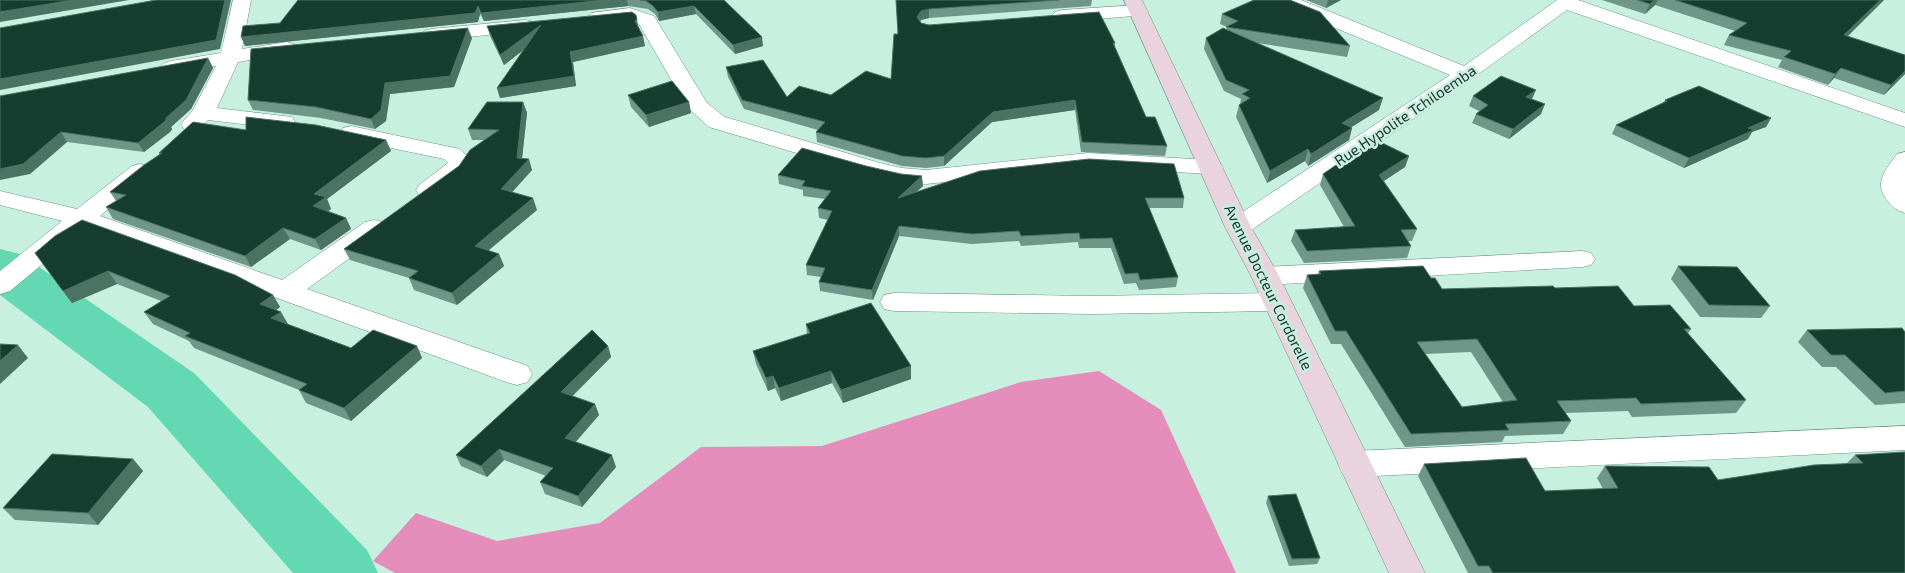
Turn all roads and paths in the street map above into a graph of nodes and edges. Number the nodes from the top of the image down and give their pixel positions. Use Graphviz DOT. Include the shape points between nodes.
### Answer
graph roads {
  1 [pos="242,0"];
  2 [pos="1284,0"];
  3 [pos="1567,1"];
  4 [pos="1136,5"];
  5 [pos="1048,17"];
  6 [pos="582,19"];
  7 [pos="545,24"];
  8 [pos="417,36"];
  9 [pos="309,46"];
  10 [pos="231,56"];
  11 [pos="154,70"];
  12 [pos="1466,74"];
  13 [pos="203,113"];
  14 [pos="1905,120"];
  15 [pos="301,124"];
  16 [pos="330,128"];
  17 [pos="179,138"];
  18 [pos="158,156"];
  19 [pos="1905,159"];
  20 [pos="1211,168"];
  21 [pos="0,198"];
  22 [pos="1900,202"];
  23 [pos="81,218"];
  24 [pos="1238,227"];
  25 [pos="1582,259"];
  26 [pos="1265,276"];
  27 [pos="0,285"];
  28 [pos="286,290"];
  29 [pos="894,302"];
  30 [pos="1276,302"];
  31 [pos="517,374"];
  32 [pos="1905,438"];
  33 [pos="1354,464"];
  34 [pos="1407,573"];
  1 -- 10 [label="street"];
  2 -- 12 [label="street"];
  3 -- 12 [label="street, Rue Hypolite Tchiloemba"];
  3 -- 14 [label="street"];
  4 -- 5 [label="street"];
  4 -- 20 [label="street, Avenue Docteur Cordorelle"];
  6 -- 20 [label="street" via="628,14 640,15 647,20 698,107 717,122 902,176 956,175 1088,160"];
  7 -- 8 [label="street"];
  9 -- 10 [label="street"];
  10 -- 11 [label="street"];
  10 -- 13 [label="street"];
  12 -- 24 [label="street, Rue Hypolite Tchiloemba"];
  13 -- 15 [label="street"];
  13 -- 17 [label="street"];
  16 -- 28 [label="street" via="452,154 461,162 454,171"];
  18 -- 23 [label="street"];
  19 -- 22 [label="street" via="1892,184"];
  20 -- 24 [label="street, Avenue Docteur Cordorelle"];
  21 -- 23 [label="street"];
  23 -- 27 [label="street"];
  23 -- 28 [label="street"];
  24 -- 26 [label="street, Avenue Docteur Cordorelle"];
  25 -- 26 [label="street"];
  26 -- 30 [label="street, Avenue Docteur Cordorelle"];
  28 -- 31 [label="street"];
  29 -- 30 [label="street" via="1092,305"];
  30 -- 33 [label="street, Avenue Docteur Cordorelle"];
  32 -- 33 [label="street"];
  33 -- 34 [label="street, Avenue Docteur Cordorelle"];
}
